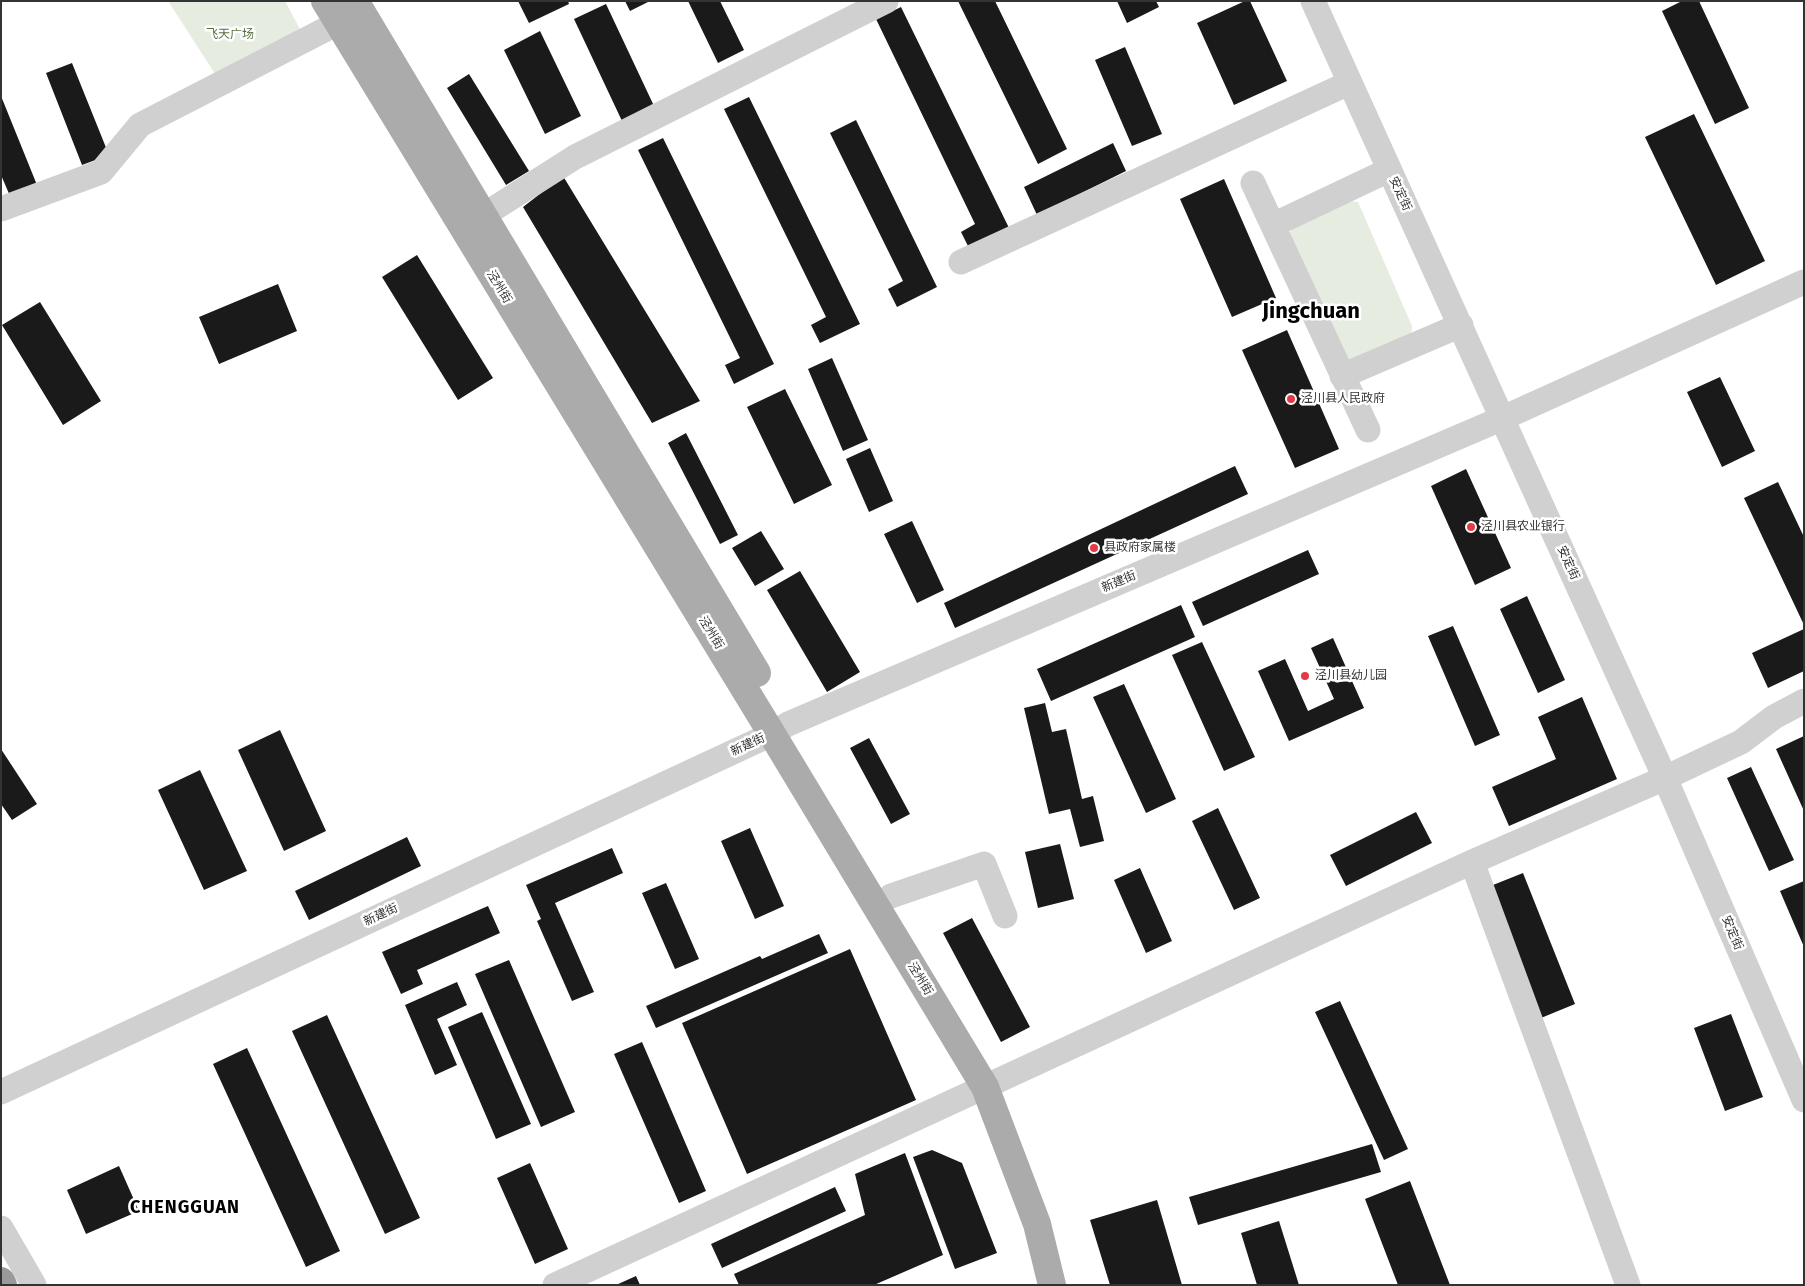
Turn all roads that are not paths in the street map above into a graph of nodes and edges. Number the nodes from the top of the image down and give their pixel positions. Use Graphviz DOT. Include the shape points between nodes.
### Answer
graph roads {
  1 [pos="355,1"];
  2 [pos="886,1"];
  3 [pos="1313,1"];
  4 [pos="331,12"];
  5 [pos="1349,83"];
  6 [pos="1389,170"];
  7 [pos="1253,183"];
  8 [pos="1,209"];
  9 [pos="484,215"];
  10 [pos="1273,225"];
  11 [pos="961,262"];
  12 [pos="1804,282"];
  13 [pos="1461,325"];
  14 [pos="1342,376"];
  15 [pos="1504,418"];
  16 [pos="1368,430"];
  17 [pos="1804,702"];
  18 [pos="780,729"];
  19 [pos="1665,778"];
  20 [pos="1472,862"];
  21 [pos="891,896"];
  22 [pos="1005,916"];
  23 [pos="993,1083"];
  24 [pos="1,1092"];
  25 [pos="1804,1100"];
  26 [pos="1,1228"];
  27 [pos="1,1281"];
  28 [pos="3,1285"];
  29 [pos="34,1285"];
  30 [pos="556,1285"];
  31 [pos="1052,1285"];
  32 [pos="1071,1285"];
  33 [pos="1628,1285"];
  1 -- 9 [label="main road, 泾州街"];
  2 -- 9 [label="street" via="575,157"];
  3 -- 5 [label="street, 安定街"];
  4 -- 8 [label="street" via="140,125 101,172"];
  4 -- 18 [label="main road, 泾州街"];
  5 -- 6 [label="street, 安定街"];
  5 -- 11 [label="street"];
  6 -- 10 [label="street"];
  6 -- 13 [label="street, 安定街"];
  7 -- 10 [label="street"];
  9 -- 18 [label="main road, 泾州街"];
  10 -- 14 [label="street"];
  12 -- 15 [label="street, 新建街"];
  13 -- 14 [label="street"];
  13 -- 15 [label="street, 安定街"];
  14 -- 16 [label="street"];
  15 -- 18 [label="street, 新建街"];
  15 -- 19 [label="street, 安定街"];
  17 -- 19 [label="street" via="1774,717 1742,742"];
  18 -- 21 [label="main road, 泾州街"];
  18 -- 23 [label="main road, 泾州街"];
  18 -- 24 [label="street, 新建街"];
  19 -- 20 [label="street"];
  19 -- 25 [label="street, 安定街"];
  20 -- 23 [label="street"];
  20 -- 33 [label="street"];
  21 -- 22 [label="street" via="984,864"];
  21 -- 23 [label="main road, 泾州街"];
  23 -- 30 [label="street"];
  23 -- 31 [label="main road, 泾州街" via="1038,1224"];
  23 -- 32 [label="main road, 泾州街" via="1056,1221"];
  26 -- 29 [label="street"];
  27 -- 28 [label="highway"];
}
